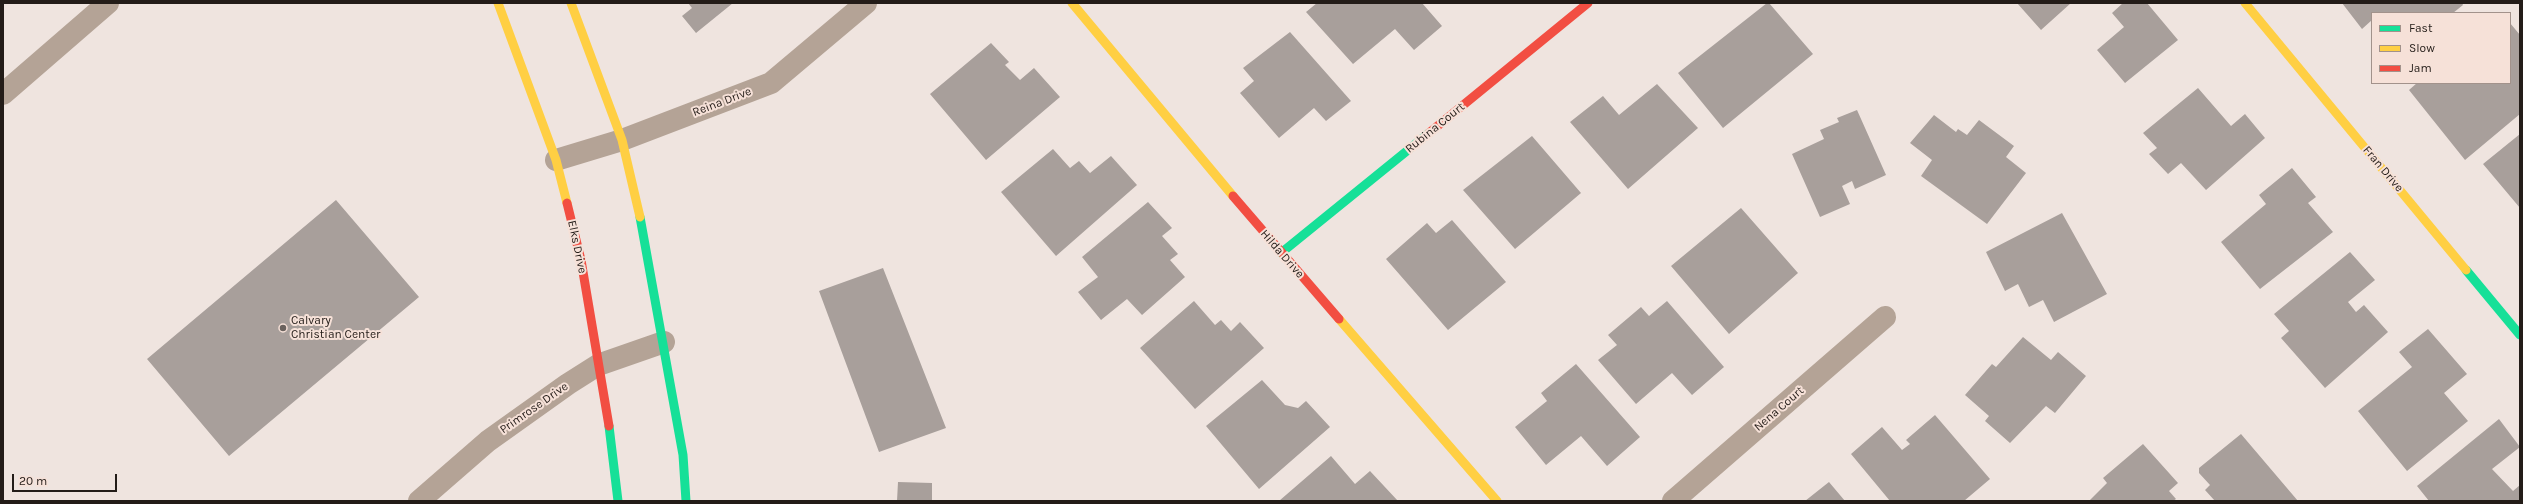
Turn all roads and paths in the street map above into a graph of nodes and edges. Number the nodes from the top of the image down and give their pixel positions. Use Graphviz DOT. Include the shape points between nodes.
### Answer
graph roads {
  1 [pos="108,3"];
  2 [pos="498,3"];
  3 [pos="571,3"];
  4 [pos="866,3"];
  5 [pos="1072,3"];
  6 [pos="1588,3"];
  7 [pos="2246,3"];
  8 [pos="3,94"];
  9 [pos="622,140"];
  10 [pos="556,160"];
  11 [pos="1281,253"];
  12 [pos="1885,317"];
  13 [pos="2520,335"];
  14 [pos="664,342"];
  15 [pos="598,365"];
  16 [pos="419,501"];
  17 [pos="618,501"];
  18 [pos="686,501"];
  19 [pos="1497,501"];
  20 [pos="1674,501"];
  1 -- 8 [label="street"];
  2 -- 10 [label="street, Elks Drive"];
  3 -- 9 [label="street"];
  4 -- 9 [label="street, Reina Drive" via="772,83"];
  5 -- 11 [label="street, Hilda Drive"];
  6 -- 11 [label="street, Rubina Court"];
  7 -- 13 [label="street, Fran Drive"];
  9 -- 10 [label="street, Reina Drive"];
  9 -- 14 [label="street" via="647,247"];
  10 -- 15 [label="street, Elks Drive" via="581,260"];
  11 -- 19 [label="street, Hilda Drive"];
  12 -- 20 [label="street, Nena Court"];
  14 -- 15 [label="street, Primrose Drive"];
  14 -- 18 [label="street" via="682,455"];
  15 -- 16 [label="street, Primrose Drive" via="488,441"];
  15 -- 17 [label="street, Elks Drive" via="615,463"];
}
